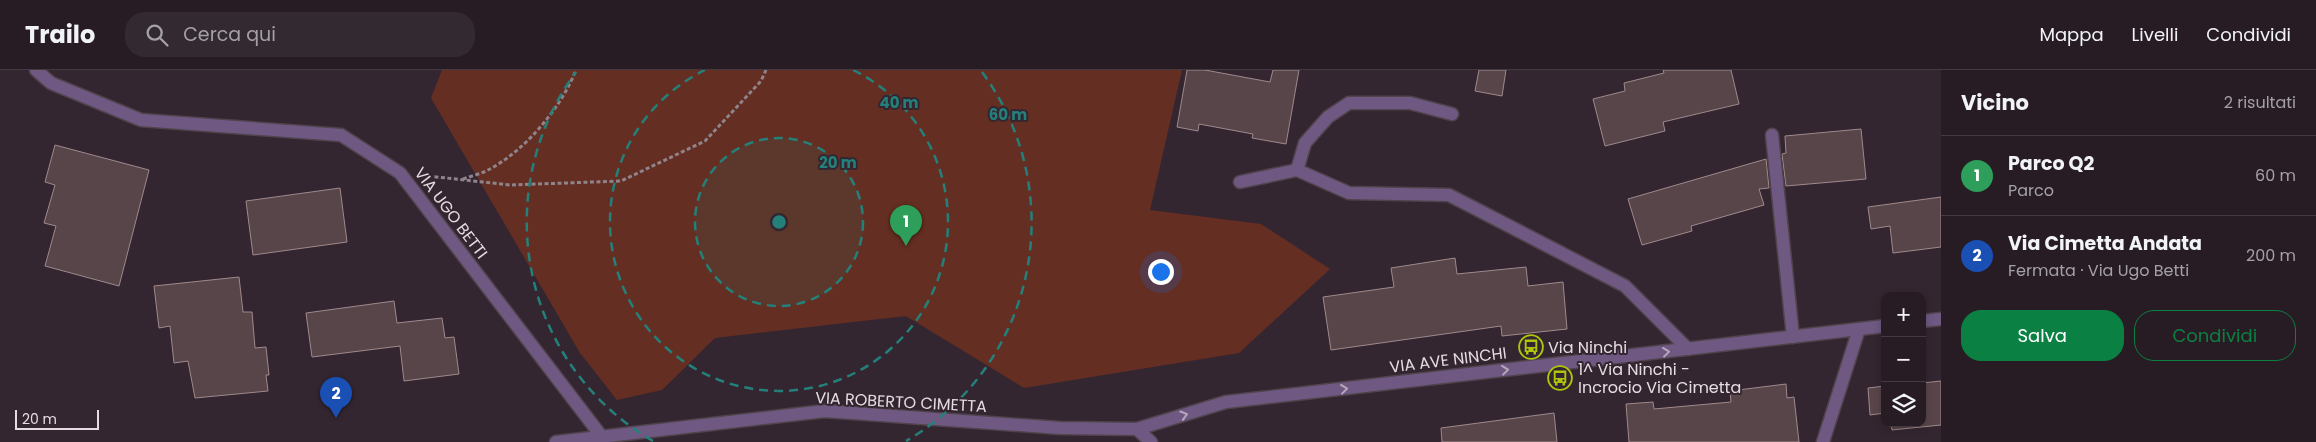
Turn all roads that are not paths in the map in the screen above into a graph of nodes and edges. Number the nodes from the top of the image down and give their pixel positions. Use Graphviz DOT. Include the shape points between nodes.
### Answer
graph roads {
  1 [pos="36,70"];
  2 [pos="1452,114"];
  3 [pos="1772,135"];
  4 [pos="1297,170"];
  5 [pos="1240,182"];
  6 [pos="1941,319"];
  7 [pos="1926,321"];
  8 [pos="1881,326"];
  9 [pos="1859,329"];
  10 [pos="1793,336"];
  11 [pos="1688,349"];
  12 [pos="1137,429"];
  13 [pos="602,437"];
  14 [pos="556,442"];
  15 [pos="1151,442"];
  16 [pos="1823,442"];
  1 -- 13 [label="street, VIA UGO BETTI" via="51,83 141,120 341,135 400,173"];
  2 -- 4 [label="street" via="1410,103 1349,103 1328,116 1305,143"];
  3 -- 10 [label="street"];
  4 -- 5 [label="street"];
  4 -- 11 [label="street" via="1349,193 1449,194 1625,286"];
  6 -- 7 [label="street"];
  8 -- 9 [label="street, VIA AVE NINCHI"];
  9 -- 10 [label="street, VIA AVE NINCHI"];
  9 -- 16 [label="street"];
  10 -- 11 [label="street, VIA AVE NINCHI"];
  12 -- 11 [label="street, VIA AVE NINCHI, one-way" via="1226,402"];
  12 -- 13 [label="street, VIA ROBERTO CIMETTA" via="1060,428 825,411"];
  12 -- 15 [label="street"];
  13 -- 14 [label="street, VIA ROBERTO CIMETTA"];
}
